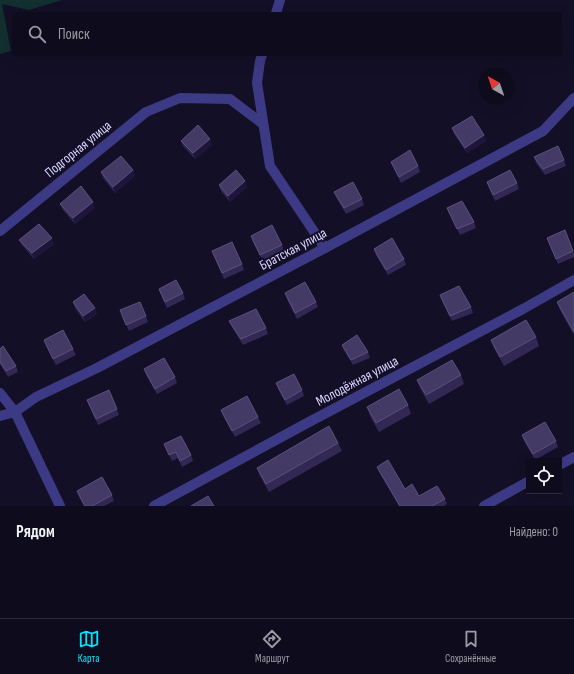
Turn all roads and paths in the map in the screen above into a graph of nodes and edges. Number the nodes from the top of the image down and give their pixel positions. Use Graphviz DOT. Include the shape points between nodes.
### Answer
graph roads {
  1 [pos="280,0"];
  2 [pos="276,12"];
  3 [pos="262,56"];
  4 [pos="574,98"];
  5 [pos="263,124"];
  6 [pos="0,232"];
  7 [pos="325,248"];
  8 [pos="574,280"];
  9 [pos="0,393"];
  10 [pos="0,402"];
  11 [pos="15,412"];
  12 [pos="0,416"];
  13 [pos="574,457"];
  14 [pos="562,463"];
  15 [pos="526,483"];
  16 [pos="60,506"];
  17 [pos="154,506"];
  18 [pos="484,506"];
  1 -- 2 [label="street"];
  3 -- 5 [label="street" via="257,83"];
  4 -- 7 [label="street, Братская улица" via="543,131"];
  5 -- 6 [label="street, Подгорная улица" via="230,99 180,98 146,112"];
  5 -- 7 [label="street" via="270,166"];
  7 -- 11 [label="street, Братская улица" via="97,368 36,397"];
  8 -- 17 [label="street, Молодёжная улица"];
  9 -- 11 [label="street"];
  10 -- 11 [label="street"];
  11 -- 12 [label="street"];
  11 -- 16 [label="street"];
  13 -- 14 [label="street"];
  15 -- 18 [label="street"];
}
